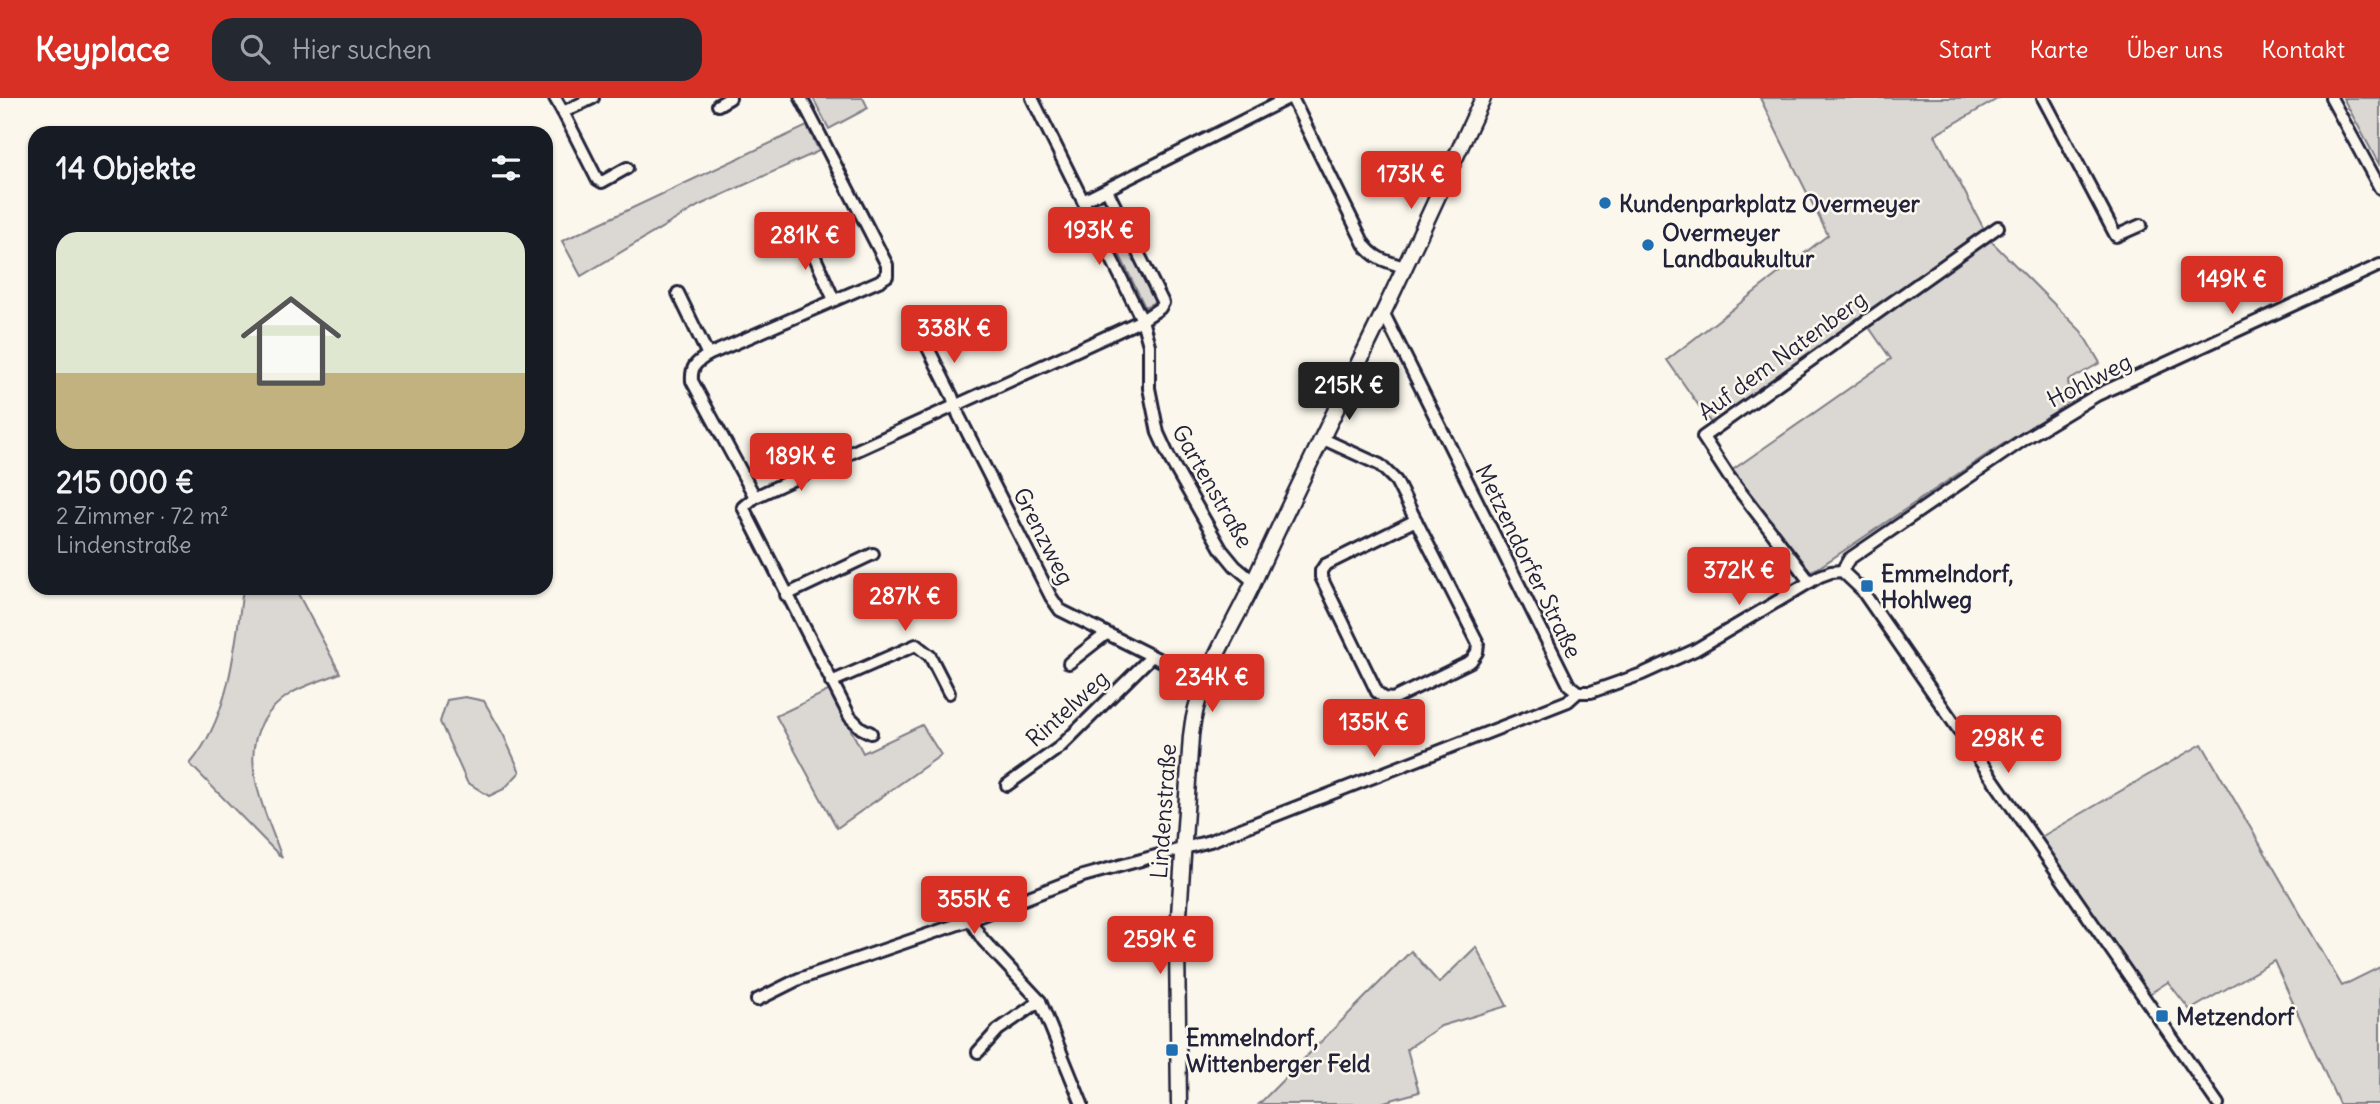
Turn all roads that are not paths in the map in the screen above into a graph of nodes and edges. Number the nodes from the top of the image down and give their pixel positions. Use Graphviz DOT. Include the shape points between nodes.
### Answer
graph roads {
  1 [pos="555,98"];
  2 [pos="593,98"];
  3 [pos="730,98"];
  4 [pos="801,98"];
  5 [pos="1032,98"];
  6 [pos="1290,98"];
  7 [pos="1483,98"];
  8 [pos="2043,98"];
  9 [pos="2331,98"];
  10 [pos="718,105"];
  11 [pos="563,113"];
  12 [pos="627,168"];
  13 [pos="2380,188"];
  14 [pos="1107,190"];
  15 [pos="1083,201"];
  16 [pos="2141,225"];
  17 [pos="1997,227"];
  18 [pos="799,231"];
  19 [pos="2380,265"];
  20 [pos="1404,267"];
  21 [pos="678,293"];
  22 [pos="834,300"];
  23 [pos="1383,312"];
  24 [pos="1142,320"];
  25 [pos="921,334"];
  26 [pos="708,355"];
  27 [pos="955,407"];
  28 [pos="1321,438"];
  29 [pos="755,497"];
  30 [pos="1416,520"];
  31 [pos="873,554"];
  32 [pos="1842,571"];
  33 [pos="1254,582"];
  34 [pos="1810,582"];
  35 [pos="786,595"];
  36 [pos="1106,634"];
  37 [pos="1151,657"];
  38 [pos="1069,663"];
  39 [pos="831,682"];
  40 [pos="1205,682"];
  41 [pos="949,692"];
  42 [pos="1578,692"];
  43 [pos="871,733"];
  44 [pos="1007,785"];
  45 [pos="1183,850"];
  46 [pos="970,920"];
  47 [pos="757,1000"];
  48 [pos="1040,1001"];
  49 [pos="978,1052"];
  50 [pos="1082,1104"];
  51 [pos="1179,1104"];
  52 [pos="2218,1104"];
  1 -- 11 [label="street"];
  2 -- 11 [label="street"];
  3 -- 10 [label="street"];
  4 -- 22 [label="street" via="887,265 887,276"];
  5 -- 15 [label="street, Gartenstraße"];
  6 -- 14 [label="street"];
  6 -- 20 [label="street" via="1364,244 1380,260"];
  7 -- 20 [label="street, Lindenstraße"];
  8 -- 16 [label="street" via="2116,236"];
  9 -- 13 [label="street"];
  11 -- 12 [label="street" via="597,179 602,182"];
  14 -- 15 [label="street"];
  14 -- 24 [label="street" via="1163,303"];
  15 -- 24 [label="street, Gartenstraße"];
  17 -- 34 [label="street, Auf dem Natenberg" via="1703,437"];
  18 -- 22 [label="street"];
  19 -- 32 [label="street, Hohlweg" via="2097,395 1849,559"];
  20 -- 23 [label="street, Lindenstraße"];
  21 -- 26 [label="street"];
  22 -- 26 [label="street"];
  23 -- 28 [label="street, Lindenstraße"];
  23 -- 42 [label="street, Metzendorfer Straße" via="1563,677"];
  24 -- 27 [label="street"];
  24 -- 33 [label="street, Gartenstraße" via="1158,433 1222,549"];
  25 -- 27 [label="street, Grenzweg"];
  26 -- 29 [label="street" via="691,370 692,381"];
  27 -- 29 [label="street"];
  27 -- 36 [label="street, Grenzweg" via="1051,597 1071,618"];
  28 -- 30 [label="street" via="1389,472"];
  28 -- 33 [label="street, Lindenstraße"];
  29 -- 35 [label="street" via="743,508"];
  30 -- 30 [label="street" via="1478,643 1478,652 1471,661 1393,699 1384,698 1321,571"];
  31 -- 35 [label="street"];
  32 -- 34 [label="street, Metzendorfer Straße"];
  32 -- 52 [label="street" via="1861,589"];
  33 -- 40 [label="street, Lindenstraße"];
  34 -- 42 [label="street, Metzendorfer Straße" via="1676,660 1591,692"];
  35 -- 39 [label="street"];
  36 -- 37 [label="street, Grenzweg"];
  36 -- 38 [label="street"];
  37 -- 40 [label="street, Grenzweg"];
  37 -- 44 [label="street, Rintelweg" via="1060,747"];
  39 -- 41 [label="street" via="916,645 930,656"];
  39 -- 43 [label="street" via="850,717"];
  40 -- 45 [label="street, Lindenstraße" via="1192,728"];
  42 -- 45 [label="street" via="1568,701"];
  45 -- 46 [label="street" via="1083,876"];
  45 -- 51 [label="street, Lindenstraße" via="1177,945"];
  46 -- 47 [label="street" via="799,979"];
  46 -- 48 [label="street"];
  48 -- 49 [label="street" via="998,1030"];
  48 -- 50 [label="street"];
}
